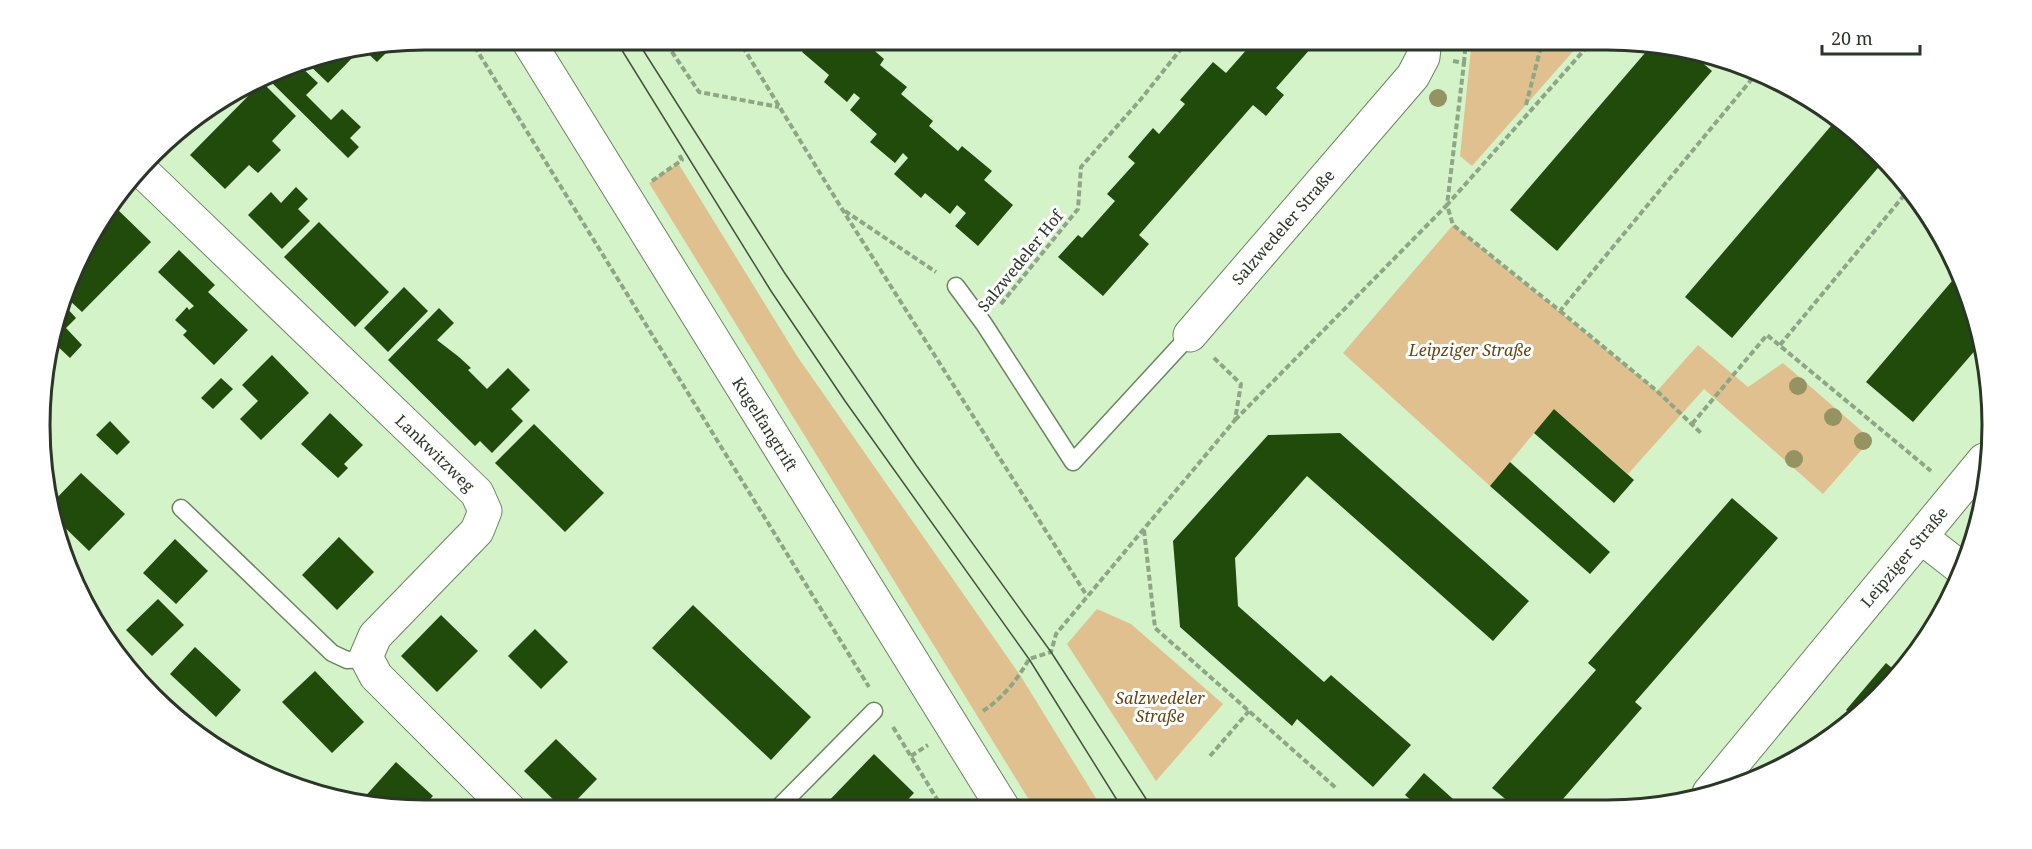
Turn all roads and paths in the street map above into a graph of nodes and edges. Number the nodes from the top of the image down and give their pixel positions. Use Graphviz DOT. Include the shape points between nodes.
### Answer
graph roads {
  1 [pos="477,50"];
  2 [pos="534,50"];
  3 [pos="671,50"];
  4 [pos="745,50"];
  5 [pos="1180,50"];
  6 [pos="1423,50"];
  7 [pos="1429,50"];
  8 [pos="1465,50"];
  9 [pos="1540,50"];
  10 [pos="1584,50"];
  11 [pos="1464,63"];
  12 [pos="1752,79"];
  13 [pos="1526,105"];
  14 [pos="780,108"];
  15 [pos="679,154"];
  16 [pos="145,174"];
  17 [pos="649,183"];
  18 [pos="1904,195"];
  19 [pos="1446,205"];
  20 [pos="842,209"];
  21 [pos="956,286"];
  22 [pos="1560,311"];
  23 [pos="984,324"];
  24 [pos="1190,335"];
  25 [pos="1780,345"];
  26 [pos="1235,420"];
  27 [pos="1692,424"];
  28 [pos="1702,434"];
  29 [pos="1980,465"];
  30 [pos="1957,493"];
  31 [pos="181,508"];
  32 [pos="1144,530"];
  33 [pos="1921,537"];
  34 [pos="1956,564"];
  35 [pos="1087,596"];
  36 [pos="368,659"];
  37 [pos="874,702"];
  38 [pos="1249,711"];
  39 [pos="890,722"];
  40 [pos="954,730"];
  41 [pos="911,756"];
  42 [pos="1210,756"];
  43 [pos="1717,783"];
  44 [pos="1336,788"];
  45 [pos="500,800"];
  46 [pos="785,800"];
  47 [pos="938,800"];
  48 [pos="998,800"];
  1 -- 37 [label="path"];
  2 -- 40 [label="street, Kugelfangtrift"];
  3 -- 14 [label="path" via="699,92"];
  4 -- 14 [label="path"];
  5 -- 23 [label="path, Salzwedeler Hof" via="1081,167 1078,209"];
  6 -- 24 [label="street, Salzwedeler Straße" via="1413,76"];
  7 -- 11 [label="path"];
  8 -- 11 [label="path"];
  9 -- 13 [label="path"];
  10 -- 19 [label="path"];
  11 -- 19 [label="path"];
  12 -- 22 [label="path"];
  14 -- 20 [label="path"];
  15 -- 17 [label="path" via="682,160"];
  16 -- 36 [label="street, Lankwitzweg" via="477,493 485,511 477,531 375,636"];
  18 -- 25 [label="path"];
  19 -- 22 [label="path" via="1453,225"];
  19 -- 26 [label="path"];
  20 -- 21 [label="path"];
  20 -- 35 [label="path"];
  21 -- 23 [label="lane, Salzwedeler Straße"];
  22 -- 27 [label="path"];
  23 -- 24 [label="lane, Salzwedeler Straße" via="1072,462"];
  24 -- 26 [label="path" via="1241,384"];
  25 -- 27 [label="path" via="1767,334"];
  25 -- 30 [label="path"];
  26 -- 32 [label="path"];
  27 -- 28 [label="path"];
  29 -- 30 [label="street, Leipziger Straße"];
  30 -- 33 [label="street, Leipziger Straße"];
  31 -- 36 [label="lane" via="332,653 347,660"];
  32 -- 35 [label="path"];
  32 -- 38 [label="path" via="1155,628"];
  33 -- 34 [label="street"];
  33 -- 43 [label="street, Leipziger Straße"];
  35 -- 40 [label="path" via="1056,634 1051,652 1029,659 992,706"];
  36 -- 45 [label="street" via="376,676"];
  37 -- 46 [label="lane"];
  38 -- 42 [label="path"];
  38 -- 44 [label="path"];
  39 -- 41 [label="path"];
  40 -- 41 [label="path"];
  40 -- 48 [label="street, Kugelfangtrift"];
  41 -- 47 [label="path"];
}
